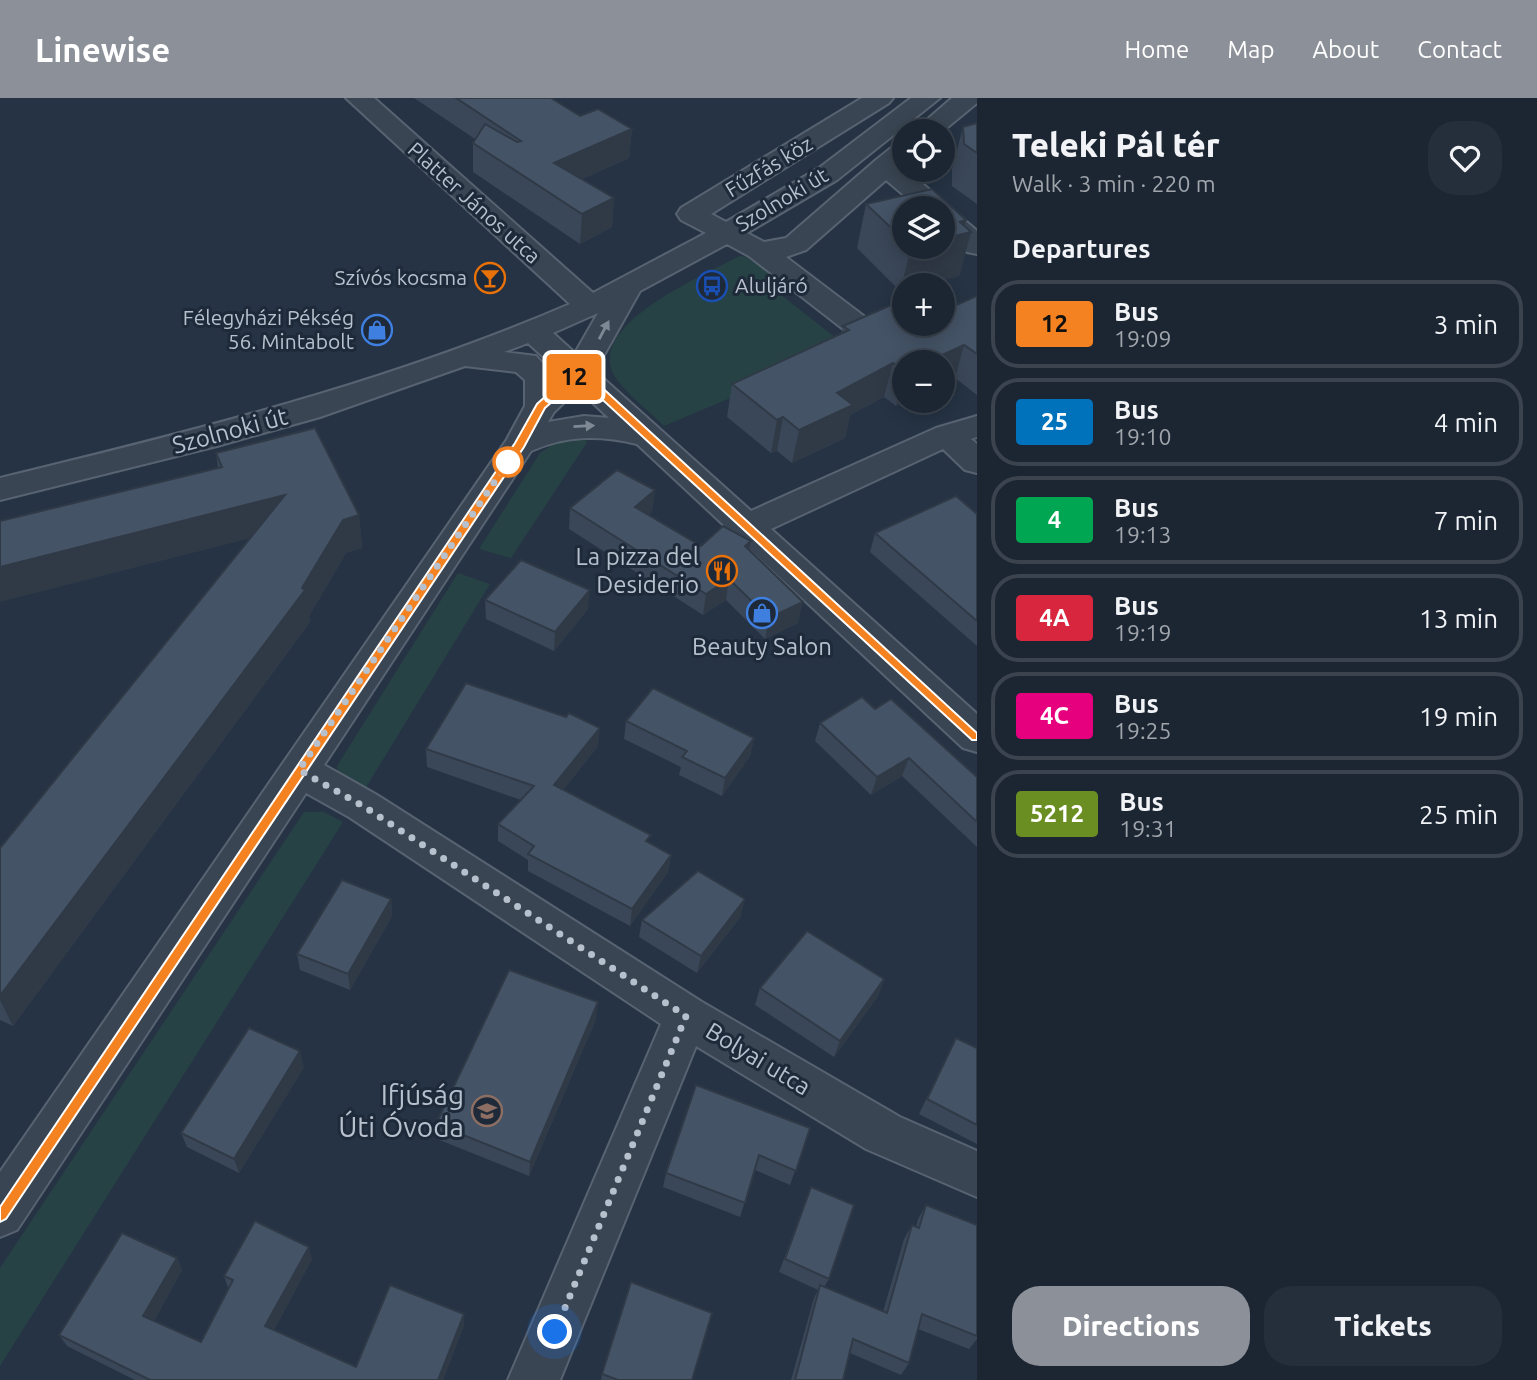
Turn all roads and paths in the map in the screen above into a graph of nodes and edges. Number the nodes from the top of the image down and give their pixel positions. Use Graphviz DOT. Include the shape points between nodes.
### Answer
graph roads {
  1 [pos="359,98"];
  2 [pos="880,98"];
  3 [pos="927,98"];
  4 [pos="962,103"];
  5 [pos="942,119"];
  6 [pos="977,124"];
  7 [pos="892,161"];
  8 [pos="914,182"];
  9 [pos="925,196"];
  10 [pos="754,218"];
  11 [pos="955,227"];
  12 [pos="817,228"];
  13 [pos="725,234"];
  14 [pos="977,246"];
  15 [pos="759,250"];
  16 [pos="627,288"];
  17 [pos="590,306"];
  18 [pos="858,326"];
  19 [pos="533,331"];
  20 [pos="456,358"];
  21 [pos="525,363"];
  22 [pos="579,372"];
  23 [pos="541,406"];
  24 [pos="962,431"];
  25 [pos="650,437"];
  26 [pos="520,444"];
  27 [pos="977,462"];
  28 [pos="0,489"];
  29 [pos="747,526"];
  30 [pos="977,737"];
  31 [pos="299,770"];
  32 [pos="686,1016"];
  33 [pos="977,1174"];
  34 [pos="0,1213"];
  35 [pos="534,1380"];
  1 -- 17 [label="street, Platter János utca"];
  2 -- 13 [label="street, Fűzfás köz" via="691,214"];
  3 -- 10 [label="street, Szolnoki út" via="828,174"];
  4 -- 5 [label="street"];
  4 -- 6 [label="street"];
  7 -- 12 [label="street"];
  8 -- 9 [label="street"];
  10 -- 12 [label="street" via="780,230"];
  10 -- 13 [label="street, Szolnoki út"];
  11 -- 14 [label="street"];
  12 -- 15 [label="street" via="796,244"];
  13 -- 15 [label="street"];
  13 -- 16 [label="street, Szolnoki út"];
  15 -- 18 [label="street"];
  16 -- 17 [label="street, Szolnoki út"];
  22 -- 16 [label="street, one-way"];
  17 -- 19 [label="street, Szolnoki út"];
  19 -- 20 [label="street, Szolnoki út"];
  19 -- 22 [label="street"];
  20 -- 21 [label="street, Szolnoki út"];
  20 -- 28 [label="street, Szolnoki út" via="283,417"];
  21 -- 22 [label="street, Szolnoki út"];
  21 -- 23 [label="street" via="540,378"];
  22 -- 23 [label="street"];
  22 -- 25 [label="street"];
  23 -- 26 [label="street"];
  24 -- 27 [label="street"];
  24 -- 29 [label="street"];
  26 -- 25 [label="street, one-way" via="560,428 593,425"];
  25 -- 29 [label="street"];
  26 -- 31 [label="street"];
  29 -- 30 [label="street"];
  31 -- 32 [label="street, Bolyai utca" via="363,806"];
  31 -- 34 [label="street"];
  32 -- 33 [label="street, Bolyai utca" via="883,1133"];
  32 -- 35 [label="street"];
}
